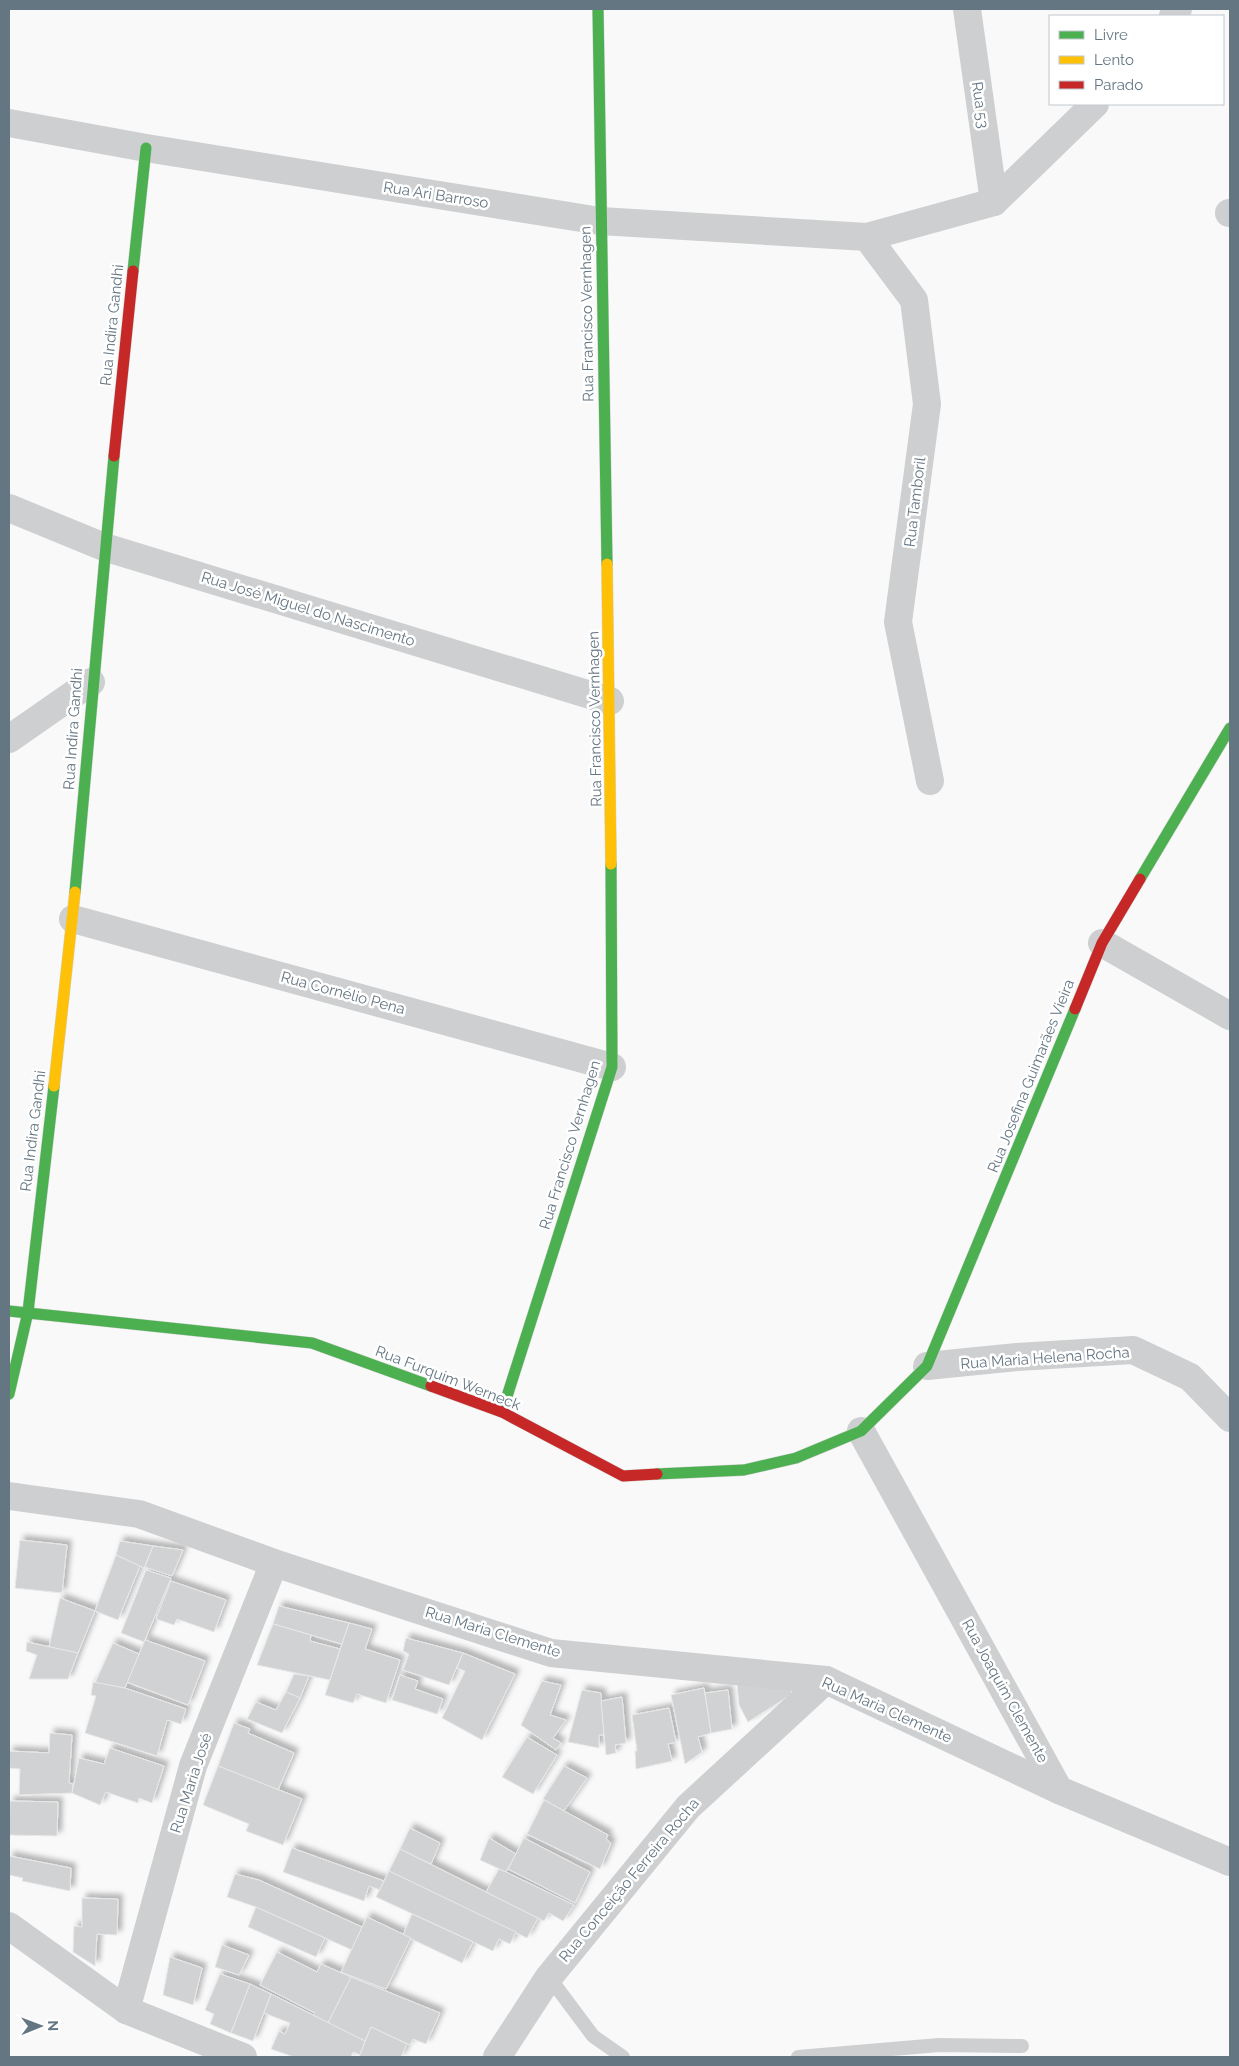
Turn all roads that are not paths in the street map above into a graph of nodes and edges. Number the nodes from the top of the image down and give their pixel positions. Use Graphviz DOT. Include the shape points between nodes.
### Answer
graph roads {
  1 [pos="598,9"];
  2 [pos="967,9"];
  3 [pos="1094,105"];
  4 [pos="9,122"];
  5 [pos="146,148"];
  6 [pos="994,202"];
  7 [pos="600,221"];
  8 [pos="867,237"];
  9 [pos="9,508"];
  10 [pos="104,546"];
  11 [pos="91,682"];
  12 [pos="610,700"];
  13 [pos="1230,728"];
  14 [pos="9,739"];
  15 [pos="930,781"];
  16 [pos="73,919"];
  17 [pos="1102,943"];
  18 [pos="1230,1016"];
  19 [pos="612,1067"];
  20 [pos="9,1310"];
  21 [pos="28,1312"];
  22 [pos="927,1366"];
  23 [pos="9,1394"];
  24 [pos="502,1412"];
  25 [pos="1230,1418"];
  26 [pos="861,1430"];
  27 [pos="9,1496"];
  28 [pos="274,1563"];
  29 [pos="826,1680"];
  30 [pos="1059,1790"];
  31 [pos="1230,1862"];
  32 [pos="9,1926"];
  33 [pos="549,1977"];
  34 [pos="126,2010"];
  35 [pos="1022,2046"];
  36 [pos="243,2057"];
  37 [pos="497,2057"];
  38 [pos="623,2057"];
  39 [pos="798,2057"];
  1 -- 7 [label="street, Rua Francisco Vernhagen"];
  2 -- 6 [label="street, Rua 53"];
  3 -- 6 [label="street"];
  4 -- 5 [label="street, Rua Ari Barroso"];
  5 -- 7 [label="street, Rua Ari Barroso"];
  5 -- 10 [label="street, Rua Indira Gandhi"];
  6 -- 8 [label="street, Rua Ari Barroso"];
  7 -- 8 [label="street, Rua Ari Barroso"];
  7 -- 12 [label="street, Rua Francisco Vernhagen"];
  8 -- 15 [label="street, Rua Tamboril" via="914,300 927,404 898,622"];
  9 -- 10 [label="street, Rua José Miguel do Nascimento"];
  10 -- 11 [label="street, Rua Indira Gandhi"];
  10 -- 12 [label="street, Rua José Miguel do Nascimento"];
  11 -- 14 [label="street"];
  11 -- 16 [label="street, Rua Indira Gandhi"];
  12 -- 19 [label="street, Rua Francisco Vernhagen"];
  13 -- 17 [label="street, Rua Josefina Guimarães Vieira"];
  16 -- 19 [label="street, Rua Cornélio Pena"];
  16 -- 21 [label="street, Rua Indira Gandhi"];
  17 -- 18 [label="street"];
  17 -- 22 [label="street, Rua Josefina Guimarães Vieira"];
  19 -- 24 [label="street, Rua Francisco Vernhagen"];
  20 -- 21 [label="street, Rua Furquim Werneck"];
  21 -- 23 [label="street, Rua Indira Gandhi"];
  21 -- 24 [label="street, Rua Furquim Werneck" via="312,1343"];
  22 -- 25 [label="street, Rua Maria Helena Rocha" via="1133,1350 1190,1377"];
  22 -- 26 [label="street, Rua Josefina Guimarães Vieira"];
  24 -- 26 [label="street, Rua Furquim Werneck" via="623,1476 744,1470 796,1458"];
  26 -- 30 [label="street, Rua Joaquim Clemente"];
  27 -- 28 [label="street, Rua Maria Clemente" via="139,1514"];
  28 -- 29 [label="street, Rua Maria Clemente" via="551,1653"];
  28 -- 34 [label="street, Rua Maria José" via="193,1766"];
  29 -- 30 [label="street, Rua Maria Clemente"];
  29 -- 33 [label="street, Rua Conceição Ferreira Rocha" via="688,1807"];
  30 -- 31 [label="street"];
  32 -- 34 [label="street"];
  33 -- 37 [label="street, Rua Conceição Ferreira Rocha"];
  33 -- 38 [label="lane" via="593,2036"];
  34 -- 36 [label="street"];
  35 -- 39 [label="lane" via="939,2044"];
}
